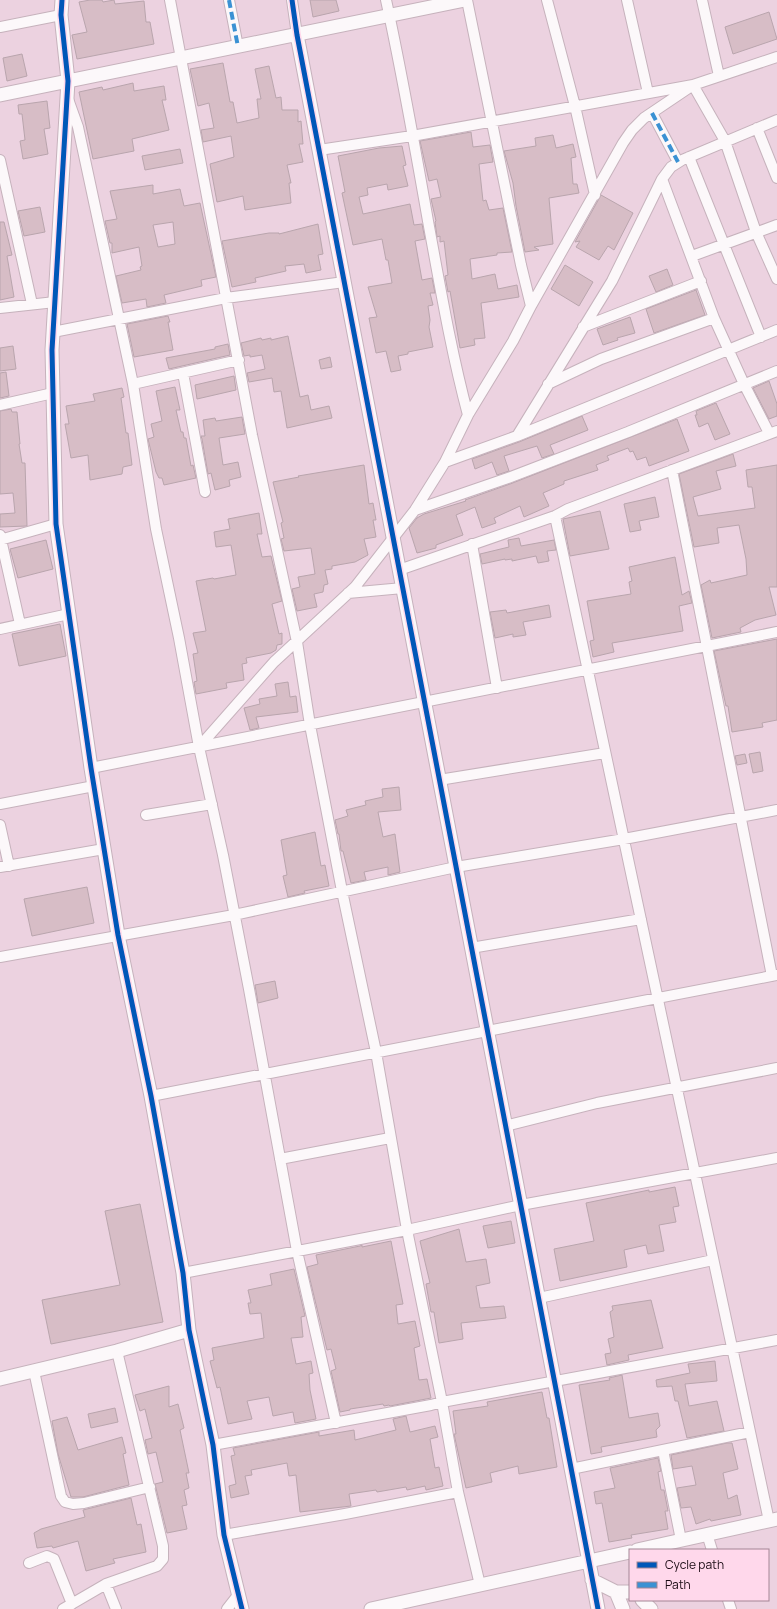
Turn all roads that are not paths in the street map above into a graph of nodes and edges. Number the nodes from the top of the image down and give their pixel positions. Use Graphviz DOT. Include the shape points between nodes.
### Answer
graph roads {
  1 [pos="62,0"];
  2 [pos="170,0"];
  3 [pos="228,0"];
  4 [pos="292,0"];
  5 [pos="386,0"];
  6 [pos="466,0"];
  7 [pos="547,0"];
  8 [pos="627,0"];
  9 [pos="702,0"];
  10 [pos="61,15"];
  11 [pos="389,15"];
  12 [pos="0,27"];
  13 [pos="297,35"];
  14 [pos="238,47"];
  15 [pos="777,56"];
  16 [pos="180,59"];
  17 [pos="719,76"];
  18 [pos="68,81"];
  19 [pos="693,85"];
  20 [pos="648,93"];
  21 [pos="0,95"];
  22 [pos="67,97"];
  23 [pos="575,106"];
  24 [pos="652,114"];
  25 [pos="777,120"];
  26 [pos="492,121"];
  27 [pos="757,128"];
  28 [pos="412,136"];
  29 [pos="725,141"];
  30 [pos="319,150"];
  31 [pos="689,157"];
  32 [pos="0,160"];
  33 [pos="678,162"];
  34 [pos="777,178"];
  35 [pos="662,179"];
  36 [pos="595,195"];
  37 [pos="777,224"];
  38 [pos="756,232"];
  39 [pos="723,245"];
  40 [pos="692,256"];
  41 [pos="777,279"];
  42 [pos="701,281"];
  43 [pos="344,282"];
  44 [pos="226,298"];
  45 [pos="55,302"];
  46 [pos="32,304"];
  47 [pos="531,306"];
  48 [pos="0,308"];
  49 [pos="714,318"];
  50 [pos="118,319"];
  51 [pos="583,327"];
  52 [pos="777,330"];
  53 [pos="53,332"];
  54 [pos="761,337"];
  55 [pos="728,350"];
  56 [pos="239,360"];
  57 [pos="777,371"];
  58 [pos="183,373"];
  59 [pos="133,384"];
  60 [pos="548,384"];
  61 [pos="744,384"];
  62 [pos="53,393"];
  63 [pos="0,405"];
  64 [pos="468,415"];
  65 [pos="773,432"];
  66 [pos="516,436"];
  67 [pos="445,462"];
  68 [pos="672,470"];
  69 [pos="205,492"];
  70 [pos="415,510"];
  71 [pos="555,516"];
  72 [pos="56,524"];
  73 [pos="0,538"];
  74 [pos="393,538"];
  75 [pos="472,544"];
  76 [pos="399,570"];
  77 [pos="402,588"];
  78 [pos="348,593"];
  79 [pos="69,614"];
  80 [pos="20,624"];
  81 [pos="0,629"];
  82 [pos="777,632"];
  83 [pos="297,642"];
  84 [pos="707,646"];
  85 [pos="588,670"];
  86 [pos="497,688"];
  87 [pos="424,702"];
  88 [pos="310,725"];
  89 [pos="199,747"];
  90 [pos="605,753"];
  91 [pos="91,768"];
  92 [pos="439,780"];
  93 [pos="94,786"];
  94 [pos="0,804"];
  95 [pos="212,804"];
  96 [pos="777,810"];
  97 [pos="146,815"];
  98 [pos="740,816"];
  99 [pos="0,825"];
  100 [pos="624,839"];
  101 [pos="104,849"];
  102 [pos="5,867"];
  103 [pos="456,867"];
  104 [pos="342,891"];
  105 [pos="234,915"];
  106 [pos="641,919"];
  107 [pos="118,935"];
  108 [pos="471,948"];
  109 [pos="0,957"];
  110 [pos="774,975"];
  111 [pos="658,998"];
  112 [pos="487,1031"];
  113 [pos="376,1052"];
  114 [pos="777,1068"];
  115 [pos="264,1074"];
  116 [pos="677,1088"];
  117 [pos="151,1096"];
  118 [pos="506,1126"];
  119 [pos="390,1138"];
  120 [pos="777,1158"];
  121 [pos="280,1159"];
  122 [pos="695,1174"];
  123 [pos="521,1205"];
  124 [pos="407,1230"];
  125 [pos="297,1251"];
  126 [pos="714,1260"];
  127 [pos="182,1273"];
  128 [pos="538,1298"];
  129 [pos="189,1330"];
  130 [pos="777,1340"];
  131 [pos="732,1347"];
  132 [pos="117,1351"];
  133 [pos="34,1371"];
  134 [pos="0,1379"];
  135 [pos="554,1381"];
  136 [pos="442,1402"];
  137 [pos="336,1423"];
  138 [pos="750,1432"];
  139 [pos="213,1444"];
  140 [pos="663,1450"];
  141 [pos="571,1469"];
  142 [pos="150,1487"];
  143 [pos="458,1492"];
  144 [pos="773,1520"];
  145 [pos="707,1534"];
  146 [pos="224,1535"];
  147 [pos="681,1540"];
  148 [pos="641,1549"];
  149 [pos="712,1549"];
  150 [pos="629,1552"];
  151 [pos="589,1561"];
  152 [pos="29,1563"];
  153 [pos="592,1580"];
  154 [pos="106,1584"];
  155 [pos="480,1585"];
  156 [pos="616,1592"];
  157 [pos="629,1592"];
  158 [pos="238,1595"];
  159 [pos="643,1601"];
  160 [pos="72,1604"];
  161 [pos="63,1609"];
  162 [pos="116,1609"];
  163 [pos="227,1609"];
  164 [pos="242,1609"];
  165 [pos="372,1609"];
  166 [pos="598,1609"];
  167 [pos="623,1609"];
  168 [pos="651,1609"];
  1 -- 10 [label="street"];
  2 -- 16 [label="street"];
  3 -- 14 [label="street"];
  4 -- 13 [label="street"];
  5 -- 11 [label="street"];
  6 -- 11 [label="street"];
  6 -- 26 [label="street"];
  7 -- 23 [label="street"];
  8 -- 20 [label="street"];
  9 -- 17 [label="street"];
  10 -- 12 [label="street"];
  10 -- 18 [label="street"];
  11 -- 13 [label="street"];
  11 -- 28 [label="street"];
  13 -- 14 [label="street"];
  13 -- 30 [label="street"];
  14 -- 16 [label="street"];
  15 -- 17 [label="street"];
  16 -- 18 [label="street"];
  16 -- 44 [label="street"];
  17 -- 19 [label="street"];
  18 -- 21 [label="street"];
  18 -- 22 [label="street"];
  19 -- 20 [label="street"];
  19 -- 24 [label="street"];
  19 -- 29 [label="street"];
  20 -- 23 [label="street"];
  22 -- 45 [label="street"];
  22 -- 50 [label="street" via="78,127"];
  23 -- 26 [label="street"];
  23 -- 36 [label="street"];
  24 -- 33 [label="street"];
  24 -- 36 [label="street" via="632,130"];
  25 -- 27 [label="street"];
  26 -- 28 [label="street"];
  26 -- 47 [label="street"];
  27 -- 29 [label="street"];
  27 -- 34 [label="street"];
  28 -- 30 [label="street"];
  28 -- 64 [label="street" via="443,311"];
  29 -- 31 [label="street"];
  29 -- 38 [label="street"];
  30 -- 43 [label="street"];
  31 -- 33 [label="street"];
  31 -- 39 [label="street"];
  32 -- 46 [label="street"];
  33 -- 35 [label="street"];
  35 -- 40 [label="street"];
  35 -- 51 [label="street" via="612,281"];
  36 -- 47 [label="street"];
  37 -- 38 [label="street"];
  38 -- 39 [label="street"];
  38 -- 41 [label="street"];
  39 -- 40 [label="street"];
  39 -- 54 [label="street"];
  40 -- 42 [label="street"];
  42 -- 49 [label="street"];
  42 -- 51 [label="street"];
  43 -- 44 [label="street"];
  43 -- 74 [label="street"];
  44 -- 50 [label="street"];
  44 -- 56 [label="street"];
  45 -- 46 [label="street"];
  45 -- 53 [label="street"];
  46 -- 48 [label="street"];
  47 -- 64 [label="street"];
  49 -- 55 [label="street"];
  49 -- 60 [label="street" via="601,359"];
  50 -- 53 [label="street"];
  50 -- 59 [label="street"];
  51 -- 60 [label="street"];
  52 -- 54 [label="street"];
  53 -- 62 [label="street"];
  54 -- 55 [label="street"];
  55 -- 61 [label="street"];
  55 -- 66 [label="street"];
  56 -- 58 [label="street"];
  56 -- 83 [label="street" via="254,443"];
  57 -- 61 [label="street"];
  58 -- 59 [label="street"];
  58 -- 69 [label="street"];
  59 -- 89 [label="street" via="156,529"];
  60 -- 66 [label="street"];
  61 -- 65 [label="street"];
  61 -- 70 [label="street" via="508,478"];
  62 -- 63 [label="street"];
  62 -- 72 [label="street"];
  64 -- 67 [label="street"];
  65 -- 68 [label="street"];
  66 -- 67 [label="street"];
  67 -- 70 [label="street"];
  68 -- 71 [label="street"];
  68 -- 84 [label="street"];
  70 -- 74 [label="street"];
  71 -- 75 [label="street"];
  71 -- 85 [label="street"];
  72 -- 73 [label="street"];
  72 -- 79 [label="street"];
  73 -- 80 [label="street"];
  74 -- 76 [label="street"];
  74 -- 78 [label="street"];
  75 -- 76 [label="street"];
  75 -- 86 [label="street"];
  76 -- 77 [label="street"];
  77 -- 78 [label="street"];
  77 -- 87 [label="street"];
  78 -- 83 [label="street"];
  79 -- 80 [label="street"];
  79 -- 91 [label="street"];
  80 -- 81 [label="street"];
  82 -- 84 [label="street"];
  83 -- 88 [label="street"];
  83 -- 89 [label="street" via="274,662"];
  84 -- 85 [label="street"];
  84 -- 98 [label="street"];
  85 -- 86 [label="street"];
  85 -- 90 [label="street"];
  86 -- 87 [label="street"];
  87 -- 88 [label="street"];
  87 -- 92 [label="street"];
  88 -- 89 [label="street"];
  88 -- 104 [label="street"];
  89 -- 91 [label="street"];
  89 -- 95 [label="street"];
  90 -- 92 [label="street"];
  90 -- 100 [label="street"];
  91 -- 93 [label="street"];
  92 -- 103 [label="street"];
  93 -- 94 [label="street"];
  93 -- 101 [label="street"];
  95 -- 97 [label="street"];
  95 -- 105 [label="street"];
  96 -- 98 [label="street"];
  98 -- 100 [label="street"];
  98 -- 110 [label="street"];
  99 -- 102 [label="street"];
  100 -- 103 [label="street"];
  100 -- 106 [label="street"];
  101 -- 102 [label="street"];
  101 -- 107 [label="street"];
  103 -- 104 [label="street"];
  103 -- 108 [label="street"];
  104 -- 105 [label="street"];
  104 -- 113 [label="street"];
  105 -- 107 [label="street"];
  105 -- 115 [label="street"];
  106 -- 108 [label="street"];
  106 -- 111 [label="street"];
  107 -- 109 [label="street"];
  107 -- 117 [label="street"];
  108 -- 112 [label="street"];
  110 -- 111 [label="street"];
  111 -- 112 [label="street"];
  111 -- 116 [label="street"];
  112 -- 113 [label="street"];
  112 -- 118 [label="street"];
  113 -- 115 [label="street"];
  113 -- 119 [label="street"];
  114 -- 116 [label="street"];
  115 -- 117 [label="street"];
  115 -- 121 [label="street"];
  116 -- 118 [label="street" via="597,1103"];
  116 -- 122 [label="street"];
  117 -- 127 [label="street"];
  118 -- 123 [label="street"];
  119 -- 121 [label="street"];
  119 -- 124 [label="street"];
  120 -- 122 [label="street"];
  121 -- 125 [label="street"];
  122 -- 123 [label="street"];
  122 -- 126 [label="street"];
  123 -- 124 [label="street"];
  123 -- 128 [label="street"];
  124 -- 125 [label="street"];
  124 -- 136 [label="street"];
  125 -- 127 [label="street"];
  125 -- 137 [label="street"];
  126 -- 128 [label="street"];
  126 -- 131 [label="street"];
  127 -- 129 [label="street"];
  128 -- 135 [label="street"];
  129 -- 132 [label="street"];
  129 -- 139 [label="street"];
  130 -- 131 [label="street"];
  131 -- 135 [label="street"];
  131 -- 138 [label="street"];
  132 -- 133 [label="street"];
  132 -- 142 [label="street"];
  133 -- 134 [label="street"];
  133 -- 142 [label="street" via="65,1502 84,1503"];
  135 -- 136 [label="street"];
  135 -- 141 [label="street"];
  136 -- 137 [label="street"];
  136 -- 143 [label="street"];
  137 -- 139 [label="street"];
  138 -- 140 [label="street"];
  138 -- 144 [label="street"];
  139 -- 146 [label="street"];
  140 -- 141 [label="street"];
  140 -- 147 [label="street"];
  141 -- 151 [label="street"];
  142 -- 154 [label="street" via="163,1546 163,1559 157,1566"];
  143 -- 146 [label="street"];
  143 -- 155 [label="street"];
  144 -- 145 [label="street"];
  145 -- 147 [label="street"];
  145 -- 149 [label="street"];
  146 -- 158 [label="street"];
  147 -- 148 [label="street"];
  150 -- 151 [label="street"];
  151 -- 153 [label="street"];
  151 -- 155 [label="street"];
  152 -- 160 [label="street" via="48,1556 54,1559"];
  153 -- 156 [label="street"];
  153 -- 166 [label="street"];
  154 -- 160 [label="street"];
  154 -- 162 [label="street"];
  155 -- 165 [label="street"];
  156 -- 157 [label="street"];
  156 -- 167 [label="street"];
  158 -- 163 [label="street"];
  158 -- 164 [label="street"];
  159 -- 168 [label="street"];
  160 -- 161 [label="street"];
}
